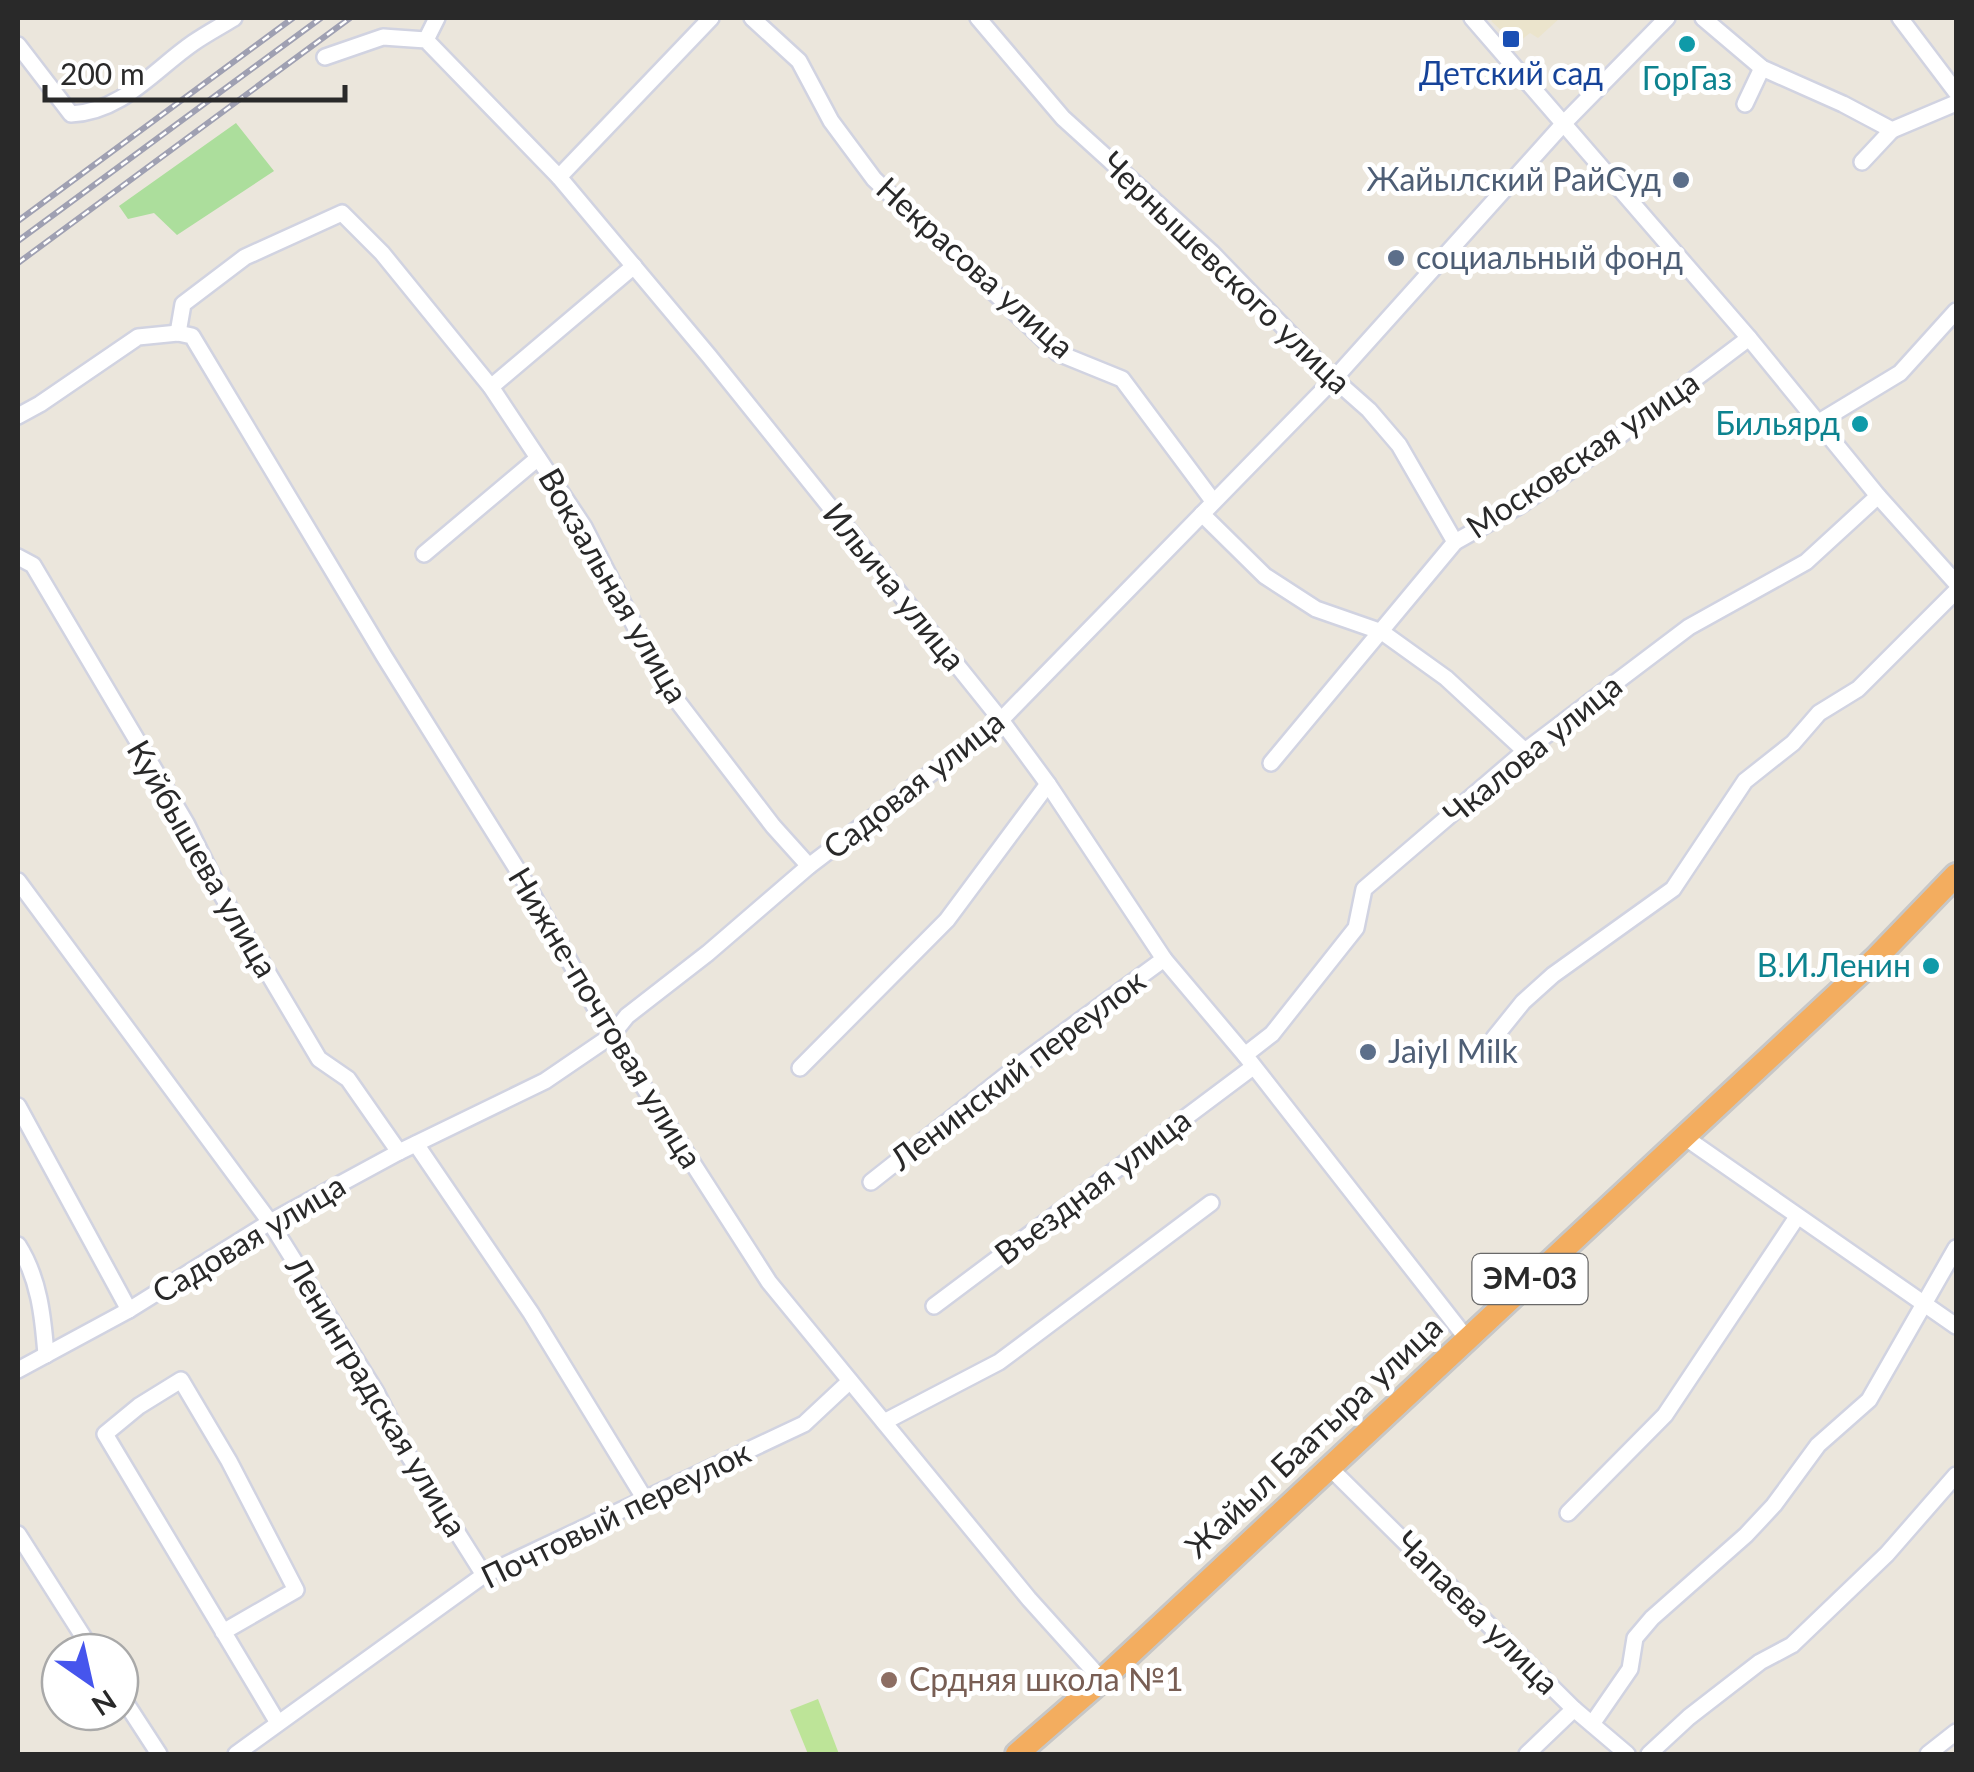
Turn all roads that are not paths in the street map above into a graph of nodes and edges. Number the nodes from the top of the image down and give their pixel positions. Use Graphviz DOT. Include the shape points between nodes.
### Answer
graph roads {
  1 [pos="234,18"];
  2 [pos="437,18"];
  3 [pos="711,18"];
  4 [pos="752,18"];
  5 [pos="978,18"];
  6 [pos="1472,18"];
  7 [pos="1667,18"];
  8 [pos="1703,18"];
  9 [pos="1900,18"];
  10 [pos="426,40"];
  11 [pos="18,45"];
  12 [pos="324,57"];
  13 [pos="1762,68"];
  14 [pos="1956,92"];
  15 [pos="1745,104"];
  16 [pos="1565,122"];
  17 [pos="1892,130"];
  18 [pos="1862,162"];
  19 [pos="560,177"];
  20 [pos="634,266"];
  21 [pos="1956,310"];
  22 [pos="178,333"];
  23 [pos="1748,338"];
  24 [pos="1334,379"];
  25 [pos="491,387"];
  26 [pos="18,416"];
  27 [pos="1820,422"];
  28 [pos="538,458"];
  29 [pos="1878,496"];
  30 [pos="1207,507"];
  31 [pos="1455,542"];
  32 [pos="424,554"];
  33 [pos="18,557"];
  34 [pos="1956,584"];
  35 [pos="1956,592"];
  36 [pos="1382,632"];
  37 [pos="1000,720"];
  38 [pos="1525,752"];
  39 [pos="1271,763"];
  40 [pos="1048,784"];
  41 [pos="809,866"];
  42 [pos="1956,875"];
  43 [pos="18,881"];
  44 [pos="1164,959"];
  45 [pos="612,1036"];
  46 [pos="1494,1038"];
  47 [pos="1249,1061"];
  48 [pos="800,1068"];
  49 [pos="18,1106"];
  50 [pos="1683,1136"];
  51 [pos="416,1144"];
  52 [pos="399,1152"];
  53 [pos="871,1182"];
  54 [pos="1211,1204"];
  55 [pos="1797,1217"];
  56 [pos="270,1222"];
  57 [pos="18,1245"];
  58 [pos="1956,1248"];
  59 [pos="1924,1304"];
  60 [pos="934,1306"];
  61 [pos="130,1310"];
  62 [pos="1956,1326"];
  63 [pos="1467,1339"];
  64 [pos="46,1355"];
  65 [pos="18,1370"];
  66 [pos="850,1380"];
  67 [pos="884,1422"];
  68 [pos="1329,1468"];
  69 [pos="1956,1476"];
  70 [pos="646,1501"];
  71 [pos="1568,1514"];
  72 [pos="18,1537"];
  73 [pos="484,1575"];
  74 [pos="80,1632"];
  75 [pos="222,1632"];
  76 [pos="1096,1673"];
  77 [pos="1574,1709"];
  78 [pos="278,1722"];
  79 [pos="1592,1724"];
  80 [pos="140,1725"];
  81 [pos="1956,1732"];
  82 [pos="159,1754"];
  83 [pos="236,1754"];
  84 [pos="1018,1754"];
  85 [pos="1527,1754"];
  86 [pos="1628,1754"];
  87 [pos="1649,1754"];
  88 [pos="1928,1754"];
  1 -- 11 [label="street" via="133,92 88,114 72,114"];
  2 -- 10 [label="street"];
  3 -- 19 [label="street"];
  4 -- 30 [label="street, Некрасова улица" via="799,61 831,121 874,179 1058,353 1122,379"];
  5 -- 24 [label="street, Чернышевского улица" via="1062,118 1212,253"];
  6 -- 16 [label="street"];
  7 -- 16 [label="street, Садовая улица"];
  8 -- 13 [label="street"];
  9 -- 14 [label="street"];
  10 -- 12 [label="street" via="383,37"];
  10 -- 19 [label="street, Ильича улица"];
  13 -- 15 [label="street"];
  13 -- 17 [label="street"];
  14 -- 17 [label="street"];
  16 -- 23 [label="street"];
  16 -- 24 [label="street, Садовая улица"];
  17 -- 18 [label="street"];
  19 -- 20 [label="street, Ильича улица"];
  20 -- 25 [label="street"];
  20 -- 37 [label="street, Ильича улица"];
  21 -- 27 [label="street" via="1900,373"];
  22 -- 25 [label="street, Вокзальная улица" via="183,304 245,257 342,213"];
  22 -- 26 [label="street" via="138,337"];
  22 -- 45 [label="street, Нижне-почтовая улица" via="192,336"];
  23 -- 27 [label="street"];
  23 -- 31 [label="street, Московская улица" via="1591,456"];
  24 -- 30 [label="street, Садовая улица"];
  24 -- 31 [label="street, Чернышевского улица" via="1399,444"];
  25 -- 28 [label="street, Вокзальная улица"];
  27 -- 29 [label="street"];
  28 -- 32 [label="street"];
  28 -- 41 [label="street, Вокзальная улица" via="584,527 666,686"];
  29 -- 34 [label="street"];
  29 -- 38 [label="street, Чкалова улица" via="1806,562 1689,628"];
  30 -- 36 [label="street, Некрасова улица" via="1253,566 1316,609"];
  30 -- 37 [label="street, Садовая улица"];
  31 -- 36 [label="street, Московская улица"];
  33 -- 52 [label="street, Куйбышева улица" via="34,564 319,1059 348,1080"];
  35 -- 46 [label="street" via="1858,689 1819,713 1744,781 1673,889 1553,975"];
  36 -- 38 [label="street, Некрасова улица" via="1446,678"];
  36 -- 39 [label="street, Московская улица"];
  37 -- 40 [label="street, Ильича улица"];
  37 -- 41 [label="street, Садовая улица"];
  38 -- 47 [label="street, Чкалова улица" via="1364,889 1356,928"];
  40 -- 44 [label="street, Ильича улица"];
  40 -- 48 [label="street" via="947,920"];
  41 -- 45 [label="street, Садовая улица" via="627,1016"];
  42 -- 50 [label="highway, Жайыл Баатыра улица / ЭМ-03"];
  43 -- 56 [label="street, Ленинградская улица"];
  44 -- 47 [label="street, Ильича улица"];
  44 -- 53 [label="street, Ленинский переулок"];
  45 -- 51 [label="street, Садовая улица" via="545,1082"];
  45 -- 66 [label="street, Нижне-почтовая улица" via="769,1282"];
  47 -- 60 [label="street, Въездная улица"];
  47 -- 63 [label="street, Ильича улица"];
  49 -- 61 [label="street"];
  50 -- 55 [label="street"];
  50 -- 63 [label="highway, Жайыл Баатыра улица / ЭМ-03"];
  51 -- 52 [label="street, Садовая улица"];
  51 -- 70 [label="street" via="531,1313"];
  52 -- 56 [label="street, Садовая улица"];
  54 -- 67 [label="street" via="999,1362"];
  55 -- 59 [label="street"];
  55 -- 71 [label="street" via="1665,1415"];
  56 -- 61 [label="street, Садовая улица"];
  56 -- 73 [label="street, Ленинградская улица"];
  57 -- 64 [label="street" via="42,1306"];
  58 -- 59 [label="street"];
  59 -- 62 [label="street"];
  59 -- 79 [label="street" via="1869,1400 1818,1445 1746,1534 1635,1638 1630,1669"];
  61 -- 64 [label="street, Садовая улица"];
  63 -- 68 [label="highway, Жайыл Баатыра улица / ЭМ-03"];
  64 -- 65 [label="street, Садовая улица"];
  66 -- 67 [label="street, Нижне-почтовая улица"];
  66 -- 70 [label="street, Почтовый переулок" via="804,1424"];
  67 -- 76 [label="street, Нижне-почтовая улица"];
  68 -- 76 [label="highway, Жайыл Баатыра улица / ЭМ-03"];
  68 -- 77 [label="street, Чапаева улица"];
  69 -- 87 [label="street" via="1792,1645 1689,1716"];
  70 -- 73 [label="street, Почтовый переулок"];
  72 -- 74 [label="street"];
  73 -- 78 [label="street, Почтовый переулок"];
  75 -- 75 [label="street" via="104,1434 181,1380 296,1590"];
  75 -- 78 [label="street"];
  76 -- 84 [label="highway, Жайыл Баатыра улица / ЭМ-03"];
  77 -- 79 [label="street, Чапаева улица"];
  77 -- 85 [label="street"];
  78 -- 83 [label="street, Почтовый переулок"];
  79 -- 86 [label="street, Чапаева улица"];
  80 -- 82 [label="street"];
  81 -- 88 [label="street"];
}
